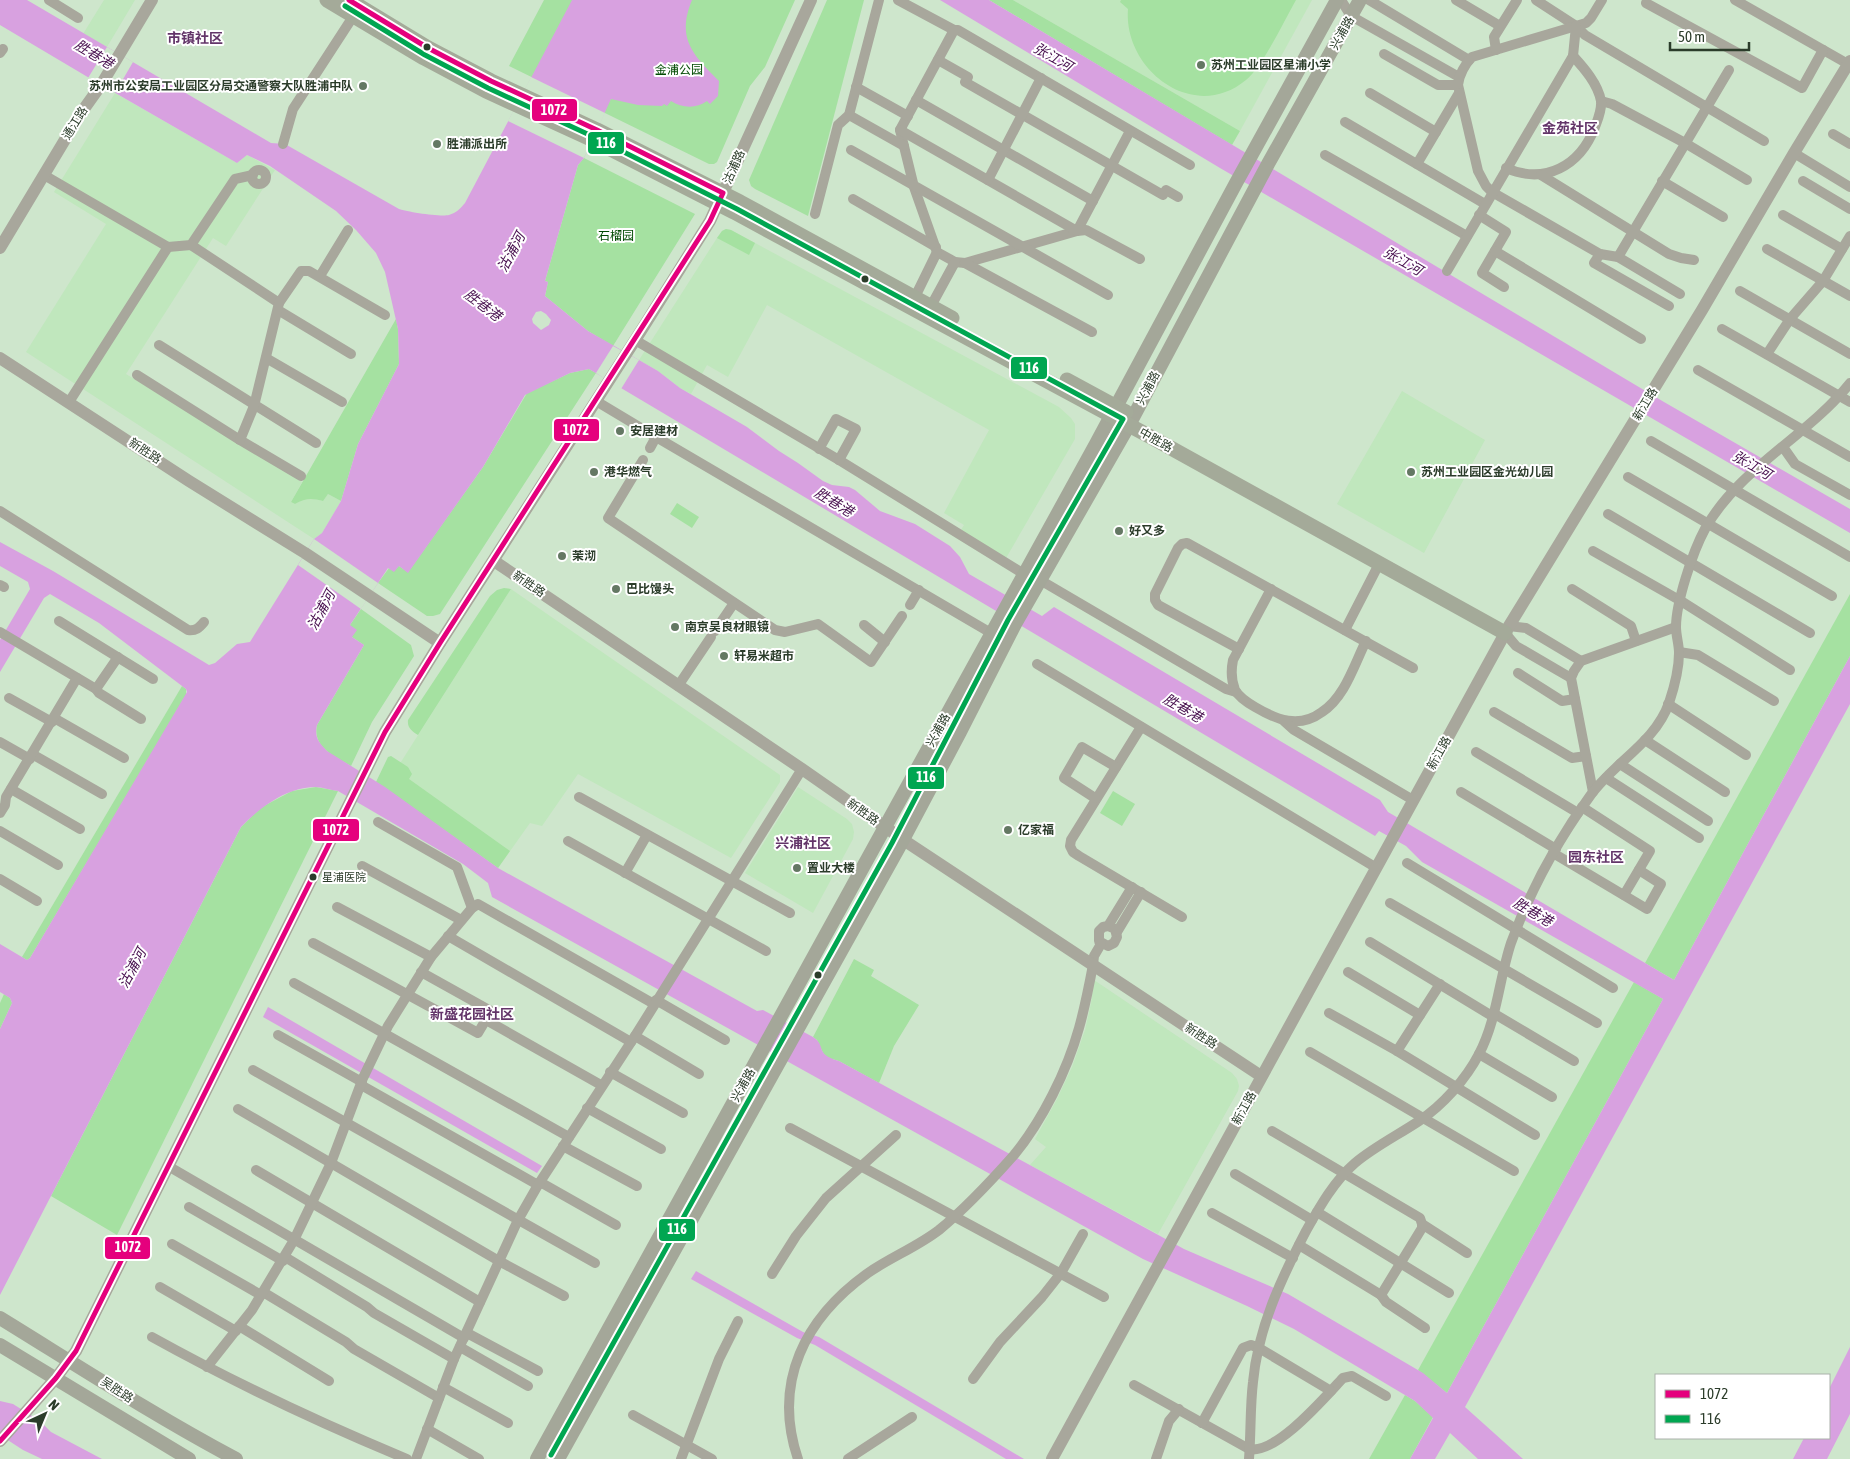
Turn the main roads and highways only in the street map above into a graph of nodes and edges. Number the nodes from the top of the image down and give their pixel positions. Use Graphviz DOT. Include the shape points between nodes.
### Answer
graph roads {
  1 [pos="327,0"];
  2 [pos="1337,0"];
  3 [pos="1360,0"];
  4 [pos="354,8"];
  5 [pos="1114,411"];
  6 [pos="1131,420"];
  7 [pos="0,1318"];
  8 [pos="0,1345"];
  9 [pos="188,1459"];
  10 [pos="236,1459"];
  11 [pos="536,1459"];
  12 [pos="558,1459"];
  1 -- 4 [label="main road, 中胜路"];
  2 -- 5 [label="main road, 兴浦路"];
  3 -- 6 [label="main road, 兴浦路"];
  4 -- 5 [label="main road, 中胜路" via="424,58 486,91 520,100 721,198"];
  5 -- 6 [label="main road, 中胜路"];
  5 -- 11 [label="main road, 兴浦路"];
  6 -- 6 [label="main road, 中胜路" via="1507,630 1379,564"];
  6 -- 12 [label="main road, 兴浦路" via="1015,624 903,839"];
  7 -- 10 [label="main road, 吴胜路" via="178,1428"];
  8 -- 9 [label="main road, 吴胜路"];
}
